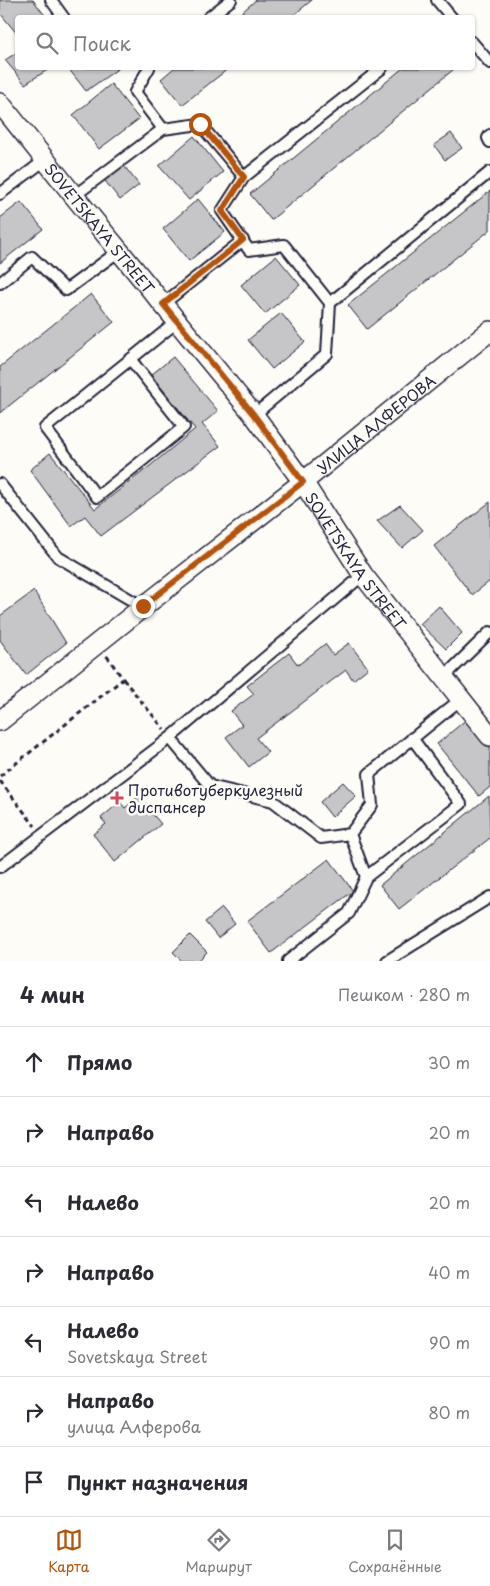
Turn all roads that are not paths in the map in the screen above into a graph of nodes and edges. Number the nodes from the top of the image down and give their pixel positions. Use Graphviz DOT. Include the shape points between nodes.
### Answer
graph roads {
  1 [pos="51,0"];
  2 [pos="231,0"];
  3 [pos="437,0"];
  4 [pos="62,15"];
  5 [pos="212,15"];
  6 [pos="447,15"];
  7 [pos="475,46"];
  8 [pos="490,63"];
  9 [pos="148,70"];
  10 [pos="379,70"];
  11 [pos="0,103"];
  12 [pos="163,129"];
  13 [pos="490,135"];
  14 [pos="490,142"];
  15 [pos="45,160"];
  16 [pos="490,172"];
  17 [pos="244,177"];
  18 [pos="0,194"];
  19 [pos="74,196"];
  20 [pos="243,240"];
  21 [pos="119,251"];
  22 [pos="0,283"];
  23 [pos="330,302"];
  24 [pos="163,304"];
  25 [pos="178,322"];
  26 [pos="490,331"];
  27 [pos="131,360"];
  28 [pos="254,415"];
  29 [pos="303,482"];
  30 [pos="0,484"];
  31 [pos="363,575"];
  32 [pos="143,606"];
  33 [pos="490,632"];
  34 [pos="444,677"];
  35 [pos="461,699"];
  36 [pos="0,721"];
  37 [pos="490,736"];
  38 [pos="170,738"];
  39 [pos="412,738"];
  40 [pos="350,834"];
  41 [pos="0,867"];
  42 [pos="366,877"];
  43 [pos="490,897"];
  44 [pos="288,961"];
  45 [pos="387,961"];
  1 -- 4 [label="lane"];
  2 -- 5 [label="lane"];
  3 -- 6 [label="lane"];
  7 -- 8 [label="lane"];
  9 -- 12 [label="lane" via="135,92"];
  10 -- 17 [label="lane"];
  11 -- 15 [label="street, SOVETSKAYA STREET"];
  12 -- 17 [label="lane" via="200,124"];
  12 -- 19 [label="lane"];
  13 -- 14 [label="lane"];
  15 -- 18 [label="lane"];
  15 -- 19 [label="street, SOVETSKAYA STREET"];
  16 -- 23 [label="lane"];
  17 -- 20 [label="lane" via="222,211"];
  19 -- 21 [label="street, SOVETSKAYA STREET"];
  20 -- 23 [label="lane" via="249,250 284,245"];
  20 -- 24 [label="lane"];
  21 -- 22 [label="lane" via="66,290 32,257"];
  21 -- 24 [label="street, SOVETSKAYA STREET"];
  23 -- 28 [label="lane" via="327,354"];
  24 -- 25 [label="street, SOVETSKAYA STREET"];
  25 -- 27 [label="lane"];
  25 -- 28 [label="street, SOVETSKAYA STREET"];
  26 -- 29 [label="street, УЛИЦА АЛФЕРОВА"];
  27 -- 27 [label="lane" via="45,428 97,497 184,427"];
  28 -- 29 [label="street, SOVETSKAYA STREET"];
  29 -- 31 [label="street, SOVETSKAYA STREET"];
  29 -- 32 [label="street, УЛИЦА АЛФЕРОВА"];
  30 -- 32 [label="lane" via="58,558"];
  31 -- 34 [label="street, SOVETSKAYA STREET"];
  31 -- 38 [label="lane"];
  32 -- 36 [label="street, УЛИЦА АЛФЕРОВА"];
  33 -- 34 [label="lane"];
  34 -- 35 [label="street, SOVETSKAYA STREET"];
  35 -- 37 [label="street, SOVETSKAYA STREET"];
  35 -- 39 [label="lane"];
  38 -- 40 [label="lane" via="210,786 273,802 321,838"];
  38 -- 41 [label="lane"];
  39 -- 40 [label="lane" via="369,774 372,805"];
  39 -- 42 [label="lane" via="461,804"];
  40 -- 42 [label="lane"];
  42 -- 44 [label="lane" via="349,913"];
  43 -- 45 [label="lane"];
}
